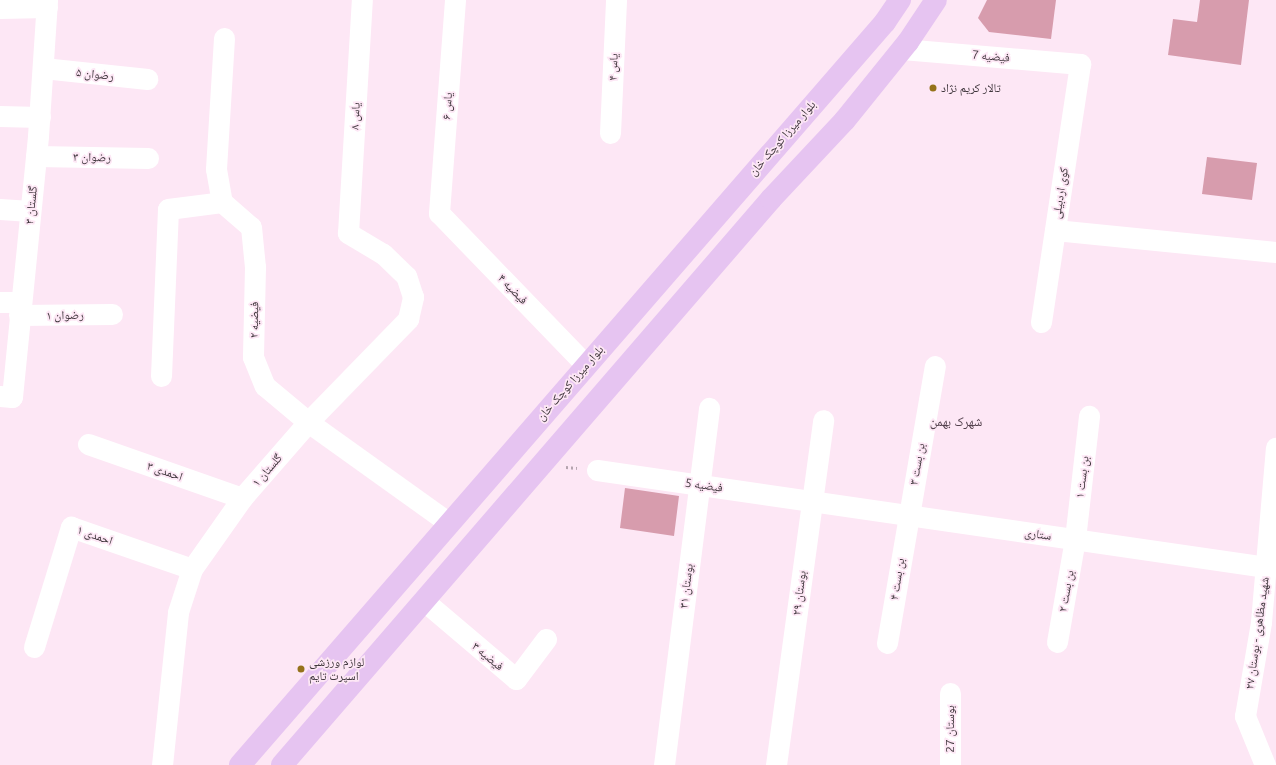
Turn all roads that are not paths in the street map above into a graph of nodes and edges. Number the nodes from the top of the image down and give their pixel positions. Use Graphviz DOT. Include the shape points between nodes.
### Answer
graph roads {
  1 [pos="362,0"];
  2 [pos="454,0"];
  3 [pos="616,0"];
  4 [pos="900,0"];
  5 [pos="936,0"];
  6 [pos="47,4"];
  7 [pos="0,8"];
  8 [pos="224,38"];
  9 [pos="902,49"];
  10 [pos="1080,64"];
  11 [pos="43,68"];
  12 [pos="147,79"];
  13 [pos="0,116"];
  14 [pos="40,117"];
  15 [pos="610,133"];
  16 [pos="36,156"];
  17 [pos="148,158"];
  18 [pos="748,177"];
  19 [pos="771,199"];
  20 [pos="222,202"];
  21 [pos="0,209"];
  22 [pos="30,211"];
  23 [pos="439,213"];
  24 [pos="1055,230"];
  25 [pos="348,233"];
  26 [pos="1276,252"];
  27 [pos="0,302"];
  28 [pos="20,309"];
  29 [pos="112,314"];
  30 [pos="1041,322"];
  31 [pos="586,365"];
  32 [pos="935,366"];
  33 [pos="161,376"];
  34 [pos="0,396"];
  35 [pos="709,408"];
  36 [pos="1089,416"];
  37 [pos="823,420"];
  38 [pos="308,422"];
  39 [pos="88,444"];
  40 [pos="1276,448"];
  41 [pos="598,470"];
  42 [pos="699,484"];
  43 [pos="242,498"];
  44 [pos="811,501"];
  45 [pos="908,515"];
  46 [pos="449,523"];
  47 [pos="1075,539"];
  48 [pos="1266,567"];
  49 [pos="192,569"];
  50 [pos="423,600"];
  51 [pos="546,640"];
  52 [pos="1057,642"];
  53 [pos="887,643"];
  54 [pos="34,647"];
  55 [pos="950,692"];
  56 [pos="289,763"];
  57 [pos="162,765"];
  58 [pos="240,765"];
  59 [pos="664,765"];
  60 [pos="776,765"];
  61 [pos="950,765"];
  62 [pos="1265,765"];
  1 -- 25 [label="street, یاس ۸"];
  2 -- 23 [label="street, یاس ۶"];
  3 -- 15 [label="street, یاس ۴"];
  4 -- 18 [label="main road, بلوار میرزا کوچک خان" via="885,22"];
  5 -- 9 [label="main road"];
  6 -- 7 [label="street"];
  6 -- 11 [label="street, گلستان ۳"];
  8 -- 20 [label="street" via="216,169"];
  9 -- 10 [label="street, فیضیه 7"];
  9 -- 19 [label="main road" via="845,120"];
  10 -- 24 [label="street, کوی اردبیلی"];
  11 -- 12 [label="street, رضوان ۵"];
  11 -- 14 [label="street, گلستان ۳"];
  13 -- 14 [label="street"];
  14 -- 16 [label="street, گلستان ۳"];
  16 -- 17 [label="street, رضوان ۳"];
  16 -- 22 [label="street, گلستان ۳"];
  18 -- 19 [label="main road"];
  18 -- 31 [label="main road, بلوار میرزا کوچک خان"];
  19 -- 50 [label="main road"];
  20 -- 33 [label="street" via="168,209"];
  20 -- 38 [label="street, فیضیه ۲" via="251,227 255,267 254,357 265,386"];
  21 -- 22 [label="street"];
  22 -- 28 [label="street, گلستان ۳"];
  23 -- 31 [label="street, فیضیه ۴"];
  24 -- 26 [label="street"];
  24 -- 30 [label="street, کوی اردبیلی"];
  25 -- 38 [label="street, گلستان ۱" via="383,254 406,276 413,297 408,319"];
  27 -- 28 [label="street, رضوان ۱"];
  28 -- 29 [label="street, رضوان ۱"];
  28 -- 34 [label="street, گلستان ۳" via="12,397"];
  31 -- 46 [label="main road, بلوار میرزا کوچک خان"];
  32 -- 45 [label="street, بن بست ۳"];
  35 -- 42 [label="street, بوستان ۳۱"];
  36 -- 47 [label="street, ۱ بن بست"];
  37 -- 44 [label="street, بوستان ۲۹"];
  38 -- 43 [label="street, گلستان ۱"];
  38 -- 46 [label="street, فیضیه ۲"];
  39 -- 43 [label="street, احمدی ۳"];
  40 -- 48 [label="street, شهید مظاهری - بوستان ۲۷"];
  41 -- 42 [label="street, فیضیه 5"];
  42 -- 44 [label="street, فیضیه 5"];
  42 -- 59 [label="street, بوستان ۳۱"];
  43 -- 49 [label="street, گلستان ۱"];
  44 -- 45 [label="street, ستاری"];
  44 -- 60 [label="street, بوستان ۲۹"];
  45 -- 47 [label="street, ستاری"];
  45 -- 53 [label="street, بن بست ۴"];
  46 -- 58 [label="main road, بلوار میرزا کوچک خان"];
  47 -- 48 [label="street, ستاری"];
  47 -- 52 [label="street, بن بست ۲"];
  48 -- 62 [label="street, شهید مظاهری - بوستان ۲۷" via="1261,622 1245,716"];
  49 -- 54 [label="street, احمدی ۱" via="71,527"];
  49 -- 57 [label="street, گلستان ۱" via="178,612"];
  50 -- 51 [label="street, فیضیه ۳" via="516,679"];
  50 -- 56 [label="main road"];
  55 -- 61 [label="street, بوستان 27"];
}
